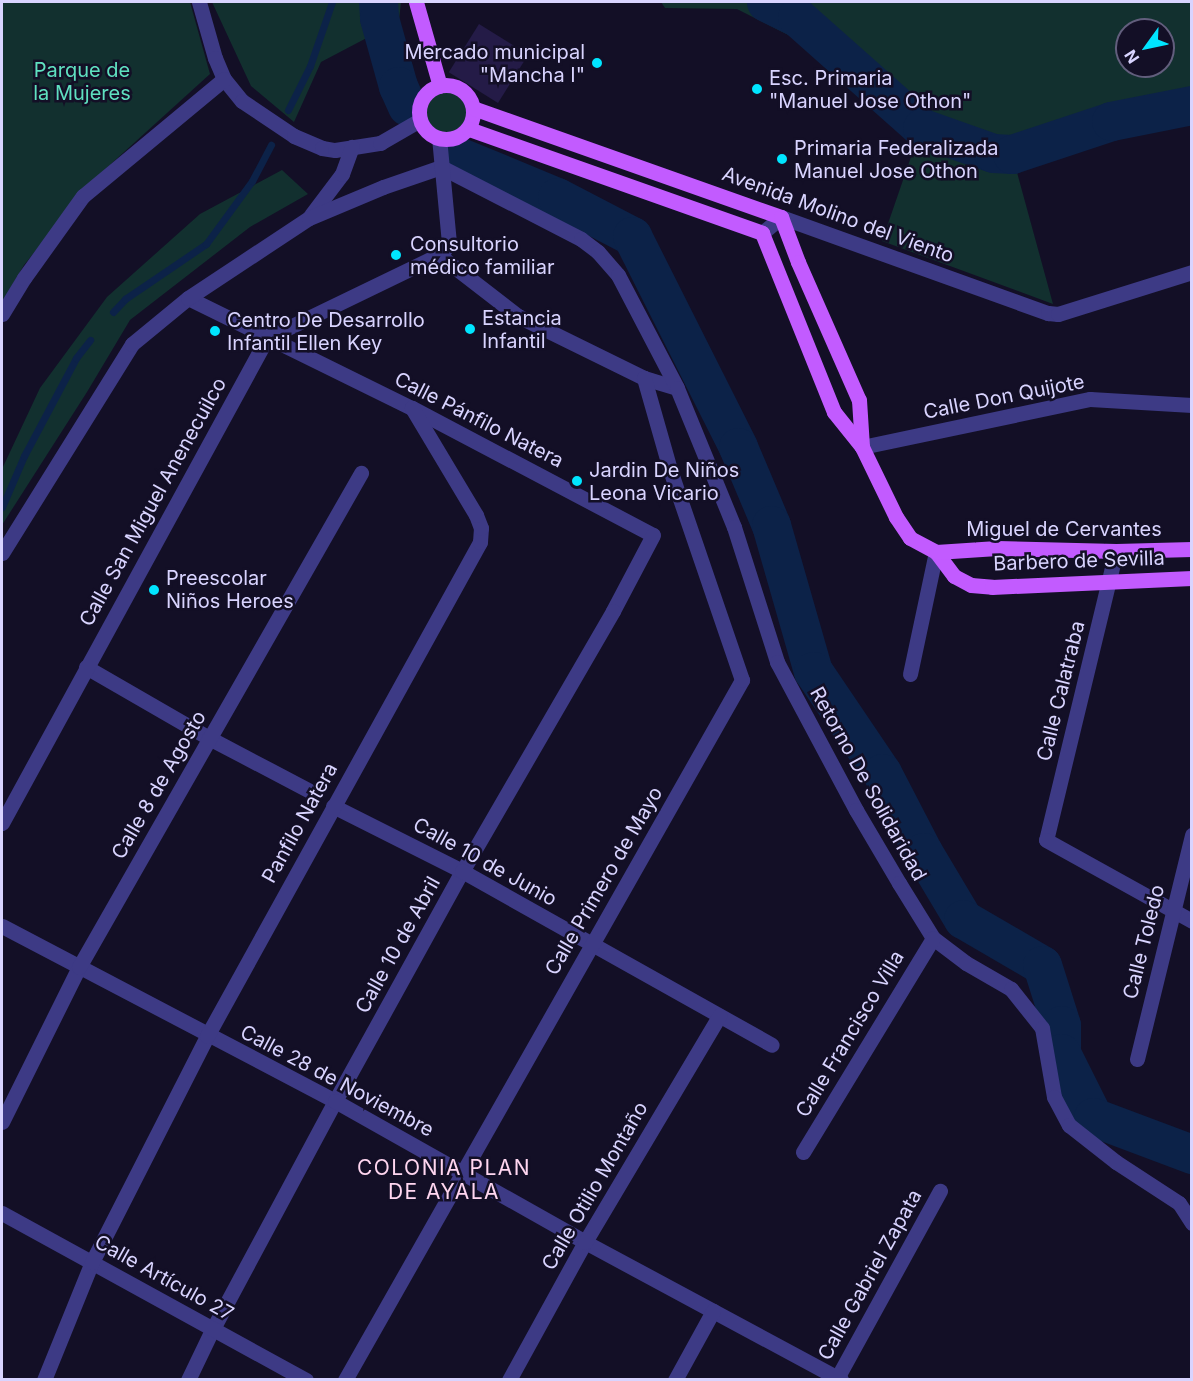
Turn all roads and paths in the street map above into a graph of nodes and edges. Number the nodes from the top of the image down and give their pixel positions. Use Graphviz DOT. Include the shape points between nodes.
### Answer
graph roads {
  1 [pos="200,2"];
  2 [pos="416,2"];
  3 [pos="224,79"];
  4 [pos="440,86"];
  5 [pos="473,108"];
  6 [pos="420,120"];
  7 [pos="469,129"];
  8 [pos="553,136"];
  9 [pos="439,138"];
  10 [pos="352,147"];
  11 [pos="547,156"];
  12 [pos="441,167"];
  13 [pos="781,217"];
  14 [pos="309,218"];
  15 [pos="762,232"];
  16 [pos="439,255"];
  17 [pos="1191,272"];
  18 [pos="188,298"];
  19 [pos="2,314"];
  20 [pos="267,338"];
  21 [pos="644,378"];
  22 [pos="676,388"];
  23 [pos="1191,405"];
  24 [pos="412,408"];
  25 [pos="862,447"];
  26 [pos="362,473"];
  27 [pos="652,535"];
  28 [pos="1191,549"];
  29 [pos="1116,551"];
  30 [pos="936,552"];
  31 [pos="2,553"];
  32 [pos="1191,578"];
  33 [pos="1110,581"];
  34 [pos="86,667"];
  35 [pos="910,674"];
  36 [pos="209,738"];
  37 [pos="308,790"];
  38 [pos="333,806"];
  39 [pos="2,823"];
  40 [pos="1191,835"];
  41 [pos="462,871"];
  42 [pos="1173,911"];
  43 [pos="1191,921"];
  44 [pos="2,926"];
  45 [pos="933,938"];
  46 [pos="591,946"];
  47 [pos="79,967"];
  48 [pos="719,1016"];
  49 [pos="207,1036"];
  50 [pos="772,1045"];
  51 [pos="1137,1059"];
  52 [pos="335,1101"];
  53 [pos="2,1122"];
  54 [pos="803,1152"];
  55 [pos="462,1173"];
  56 [pos="940,1191"];
  57 [pos="2,1213"];
  58 [pos="1191,1223"];
  59 [pos="585,1242"];
  60 [pos="92,1262"];
  61 [pos="713,1311"];
  62 [pos="212,1330"];
  63 [pos="838,1379"];
  64 [pos="44,1380"];
  65 [pos="188,1380"];
  66 [pos="306,1380"];
  67 [pos="345,1380"];
  68 [pos="509,1380"];
  69 [pos="675,1380"];
  1 -- 3 [label="street"];
  2 -- 4 [label="main road"];
  3 -- 10 [label="street" via="242,100 294,136 322,148"];
  3 -- 19 [label="street" via="83,196"];
  4 -- 5 [label="main road" via="461,90"];
  4 -- 6 [label="main road" via="422,100"];
  5 -- 7 [label="main road"];
  5 -- 8 [label="main road, Avenida Molino del Viento"];
  6 -- 9 [label="main road"];
  6 -- 10 [label="street" via="380,143"];
  7 -- 9 [label="main road" via="450,139"];
  7 -- 11 [label="main road"];
  8 -- 11 [label="street"];
  8 -- 13 [label="main road, Avenida Molino del Viento"];
  9 -- 12 [label="street"];
  10 -- 14 [label="street" via="342,174"];
  11 -- 15 [label="main road"];
  12 -- 14 [label="street"];
  12 -- 16 [label="street" via="449,243"];
  12 -- 22 [label="street, Retorno De Solidaridad" via="581,238 598,252 618,275"];
  13 -- 15 [label="street"];
  13 -- 17 [label="street, Avenida Molino del Viento" via="1048,313 1058,314"];
  13 -- 25 [label="main road, Barbero de Sevilla" via="859,400"];
  14 -- 18 [label="street"];
  15 -- 25 [label="main road, Barbero de Sevilla" via="834,412"];
  16 -- 20 [label="street"];
  16 -- 21 [label="street" via="518,316"];
  18 -- 20 [label="street, Calle Pánfilo Natera"];
  18 -- 31 [label="street" via="132,344"];
  20 -- 24 [label="street, Calle Pánfilo Natera"];
  20 -- 34 [label="street, Calle San Miguel Anenecuilco"];
  21 -- 22 [label="street"];
  21 -- 46 [label="street, Calle Primero de Mayo" via="671,473 742,680"];
  22 -- 45 [label="street, Retorno De Solidaridad" via="734,527 777,662 856,810"];
  23 -- 25 [label="street, Calle Don Quijote" via="1090,399"];
  24 -- 27 [label="street, Calle Pánfilo Natera"];
  24 -- 38 [label="street, Panfilo Natera" via="476,515 481,528 480,542"];
  25 -- 30 [label="main road, Barbero de Sevilla" via="910,538"];
  26 -- 36 [label="street, Calle 8 de Agosto"];
  27 -- 41 [label="street, Calle 10 de Abril"];
  28 -- 29 [label="main road, Miguel de Cervantes"];
  29 -- 30 [label="main road, Miguel de Cervantes" via="997,548"];
  29 -- 33 [label="street, Calle Calatraba"];
  30 -- 33 [label="main road, Barbero de Sevilla" via="954,576 972,585"];
  30 -- 35 [label="street"];
  32 -- 33 [label="main road, Barbero de Sevilla"];
  33 -- 42 [label="street, Calle Calatraba" via="1046,840"];
  34 -- 36 [label="street"];
  34 -- 39 [label="street, Calle San Miguel Anenecuilco"];
  36 -- 37 [label="street"];
  36 -- 47 [label="street, Calle 8 de Agosto"];
  38 -- 41 [label="street, Calle 10 de Junio"];
  38 -- 49 [label="street, Panfilo Natera"];
  40 -- 42 [label="street, Calle Toledo"];
  41 -- 46 [label="street, Calle 10 de Junio"];
  41 -- 52 [label="street, Calle 10 de Abril"];
  42 -- 43 [label="street"];
  42 -- 51 [label="street, Calle Toledo"];
  44 -- 47 [label="street, Calle 28 de Noviembre"];
  45 -- 54 [label="street, Calle Francisco Villa"];
  45 -- 58 [label="street, Retorno De Solidaridad" via="1011,989 1042,1028 1054,1097 1070,1125 1116,1162 1179,1203"];
  46 -- 48 [label="street, Calle 10 de Junio"];
  46 -- 55 [label="street, Calle Primero de Mayo"];
  47 -- 49 [label="street, Calle 28 de Noviembre"];
  47 -- 53 [label="street, Calle 8 de Agosto"];
  48 -- 50 [label="street, Calle 10 de Junio"];
  48 -- 59 [label="street, Calle Otilio Montaño"];
  49 -- 52 [label="street, Calle 28 de Noviembre"];
  49 -- 60 [label="street, Panfilo Natera"];
  52 -- 55 [label="street, Calle 28 de Noviembre"];
  52 -- 62 [label="street, Calle 10 de Abril"];
  55 -- 59 [label="street, Calle 28 de Noviembre"];
  55 -- 67 [label="street, Calle Primero de Mayo"];
  56 -- 63 [label="street, Calle Gabriel Zapata"];
  57 -- 60 [label="street, Calle Artículo 27"];
  59 -- 61 [label="street, Calle 28 de Noviembre"];
  59 -- 68 [label="street, Calle Otilio Montaño"];
  60 -- 62 [label="street, Calle Artículo 27"];
  60 -- 64 [label="street, Panfilo Natera"];
  61 -- 63 [label="street, Calle 28 de Noviembre"];
  61 -- 69 [label="street"];
  62 -- 65 [label="street, Calle 10 de Abril"];
  62 -- 66 [label="street, Calle Artículo 27"];
}
